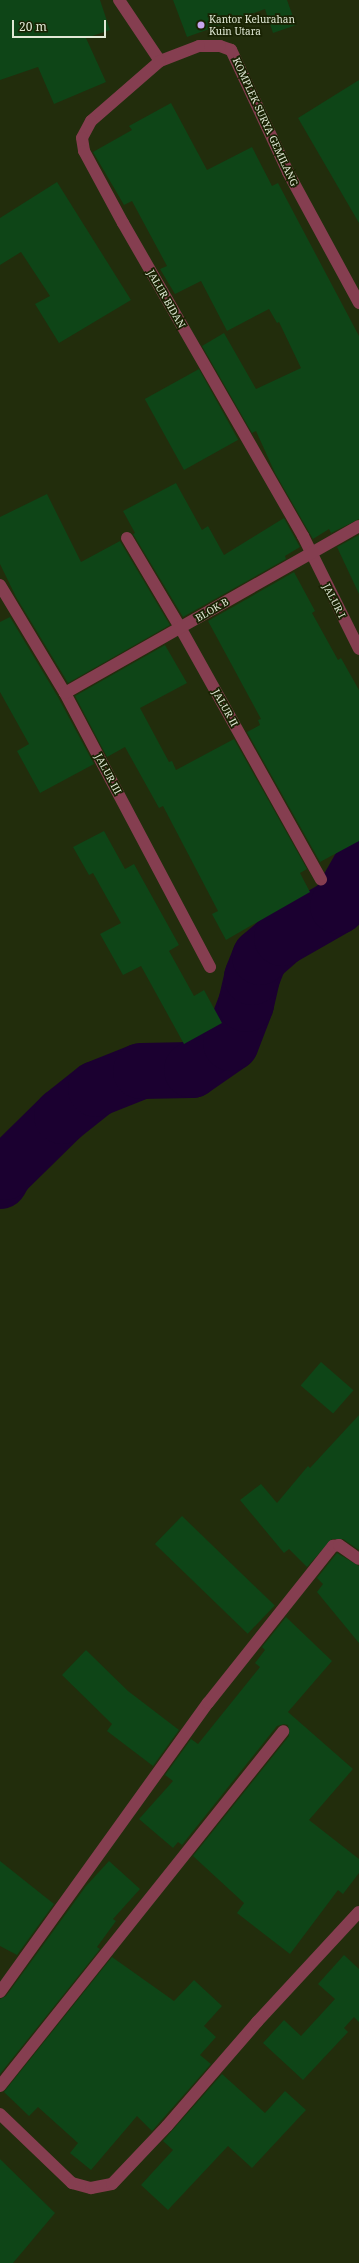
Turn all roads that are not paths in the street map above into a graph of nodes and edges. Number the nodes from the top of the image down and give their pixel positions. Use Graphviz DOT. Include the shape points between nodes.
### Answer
graph roads {
  1 [pos="119,0"];
  2 [pos="160,61"];
  3 [pos="359,303"];
  4 [pos="359,526"];
  5 [pos="127,538"];
  6 [pos="310,553"];
  7 [pos="0,585"];
  8 [pos="181,629"];
  9 [pos="359,650"];
  10 [pos="65,693"];
  11 [pos="321,880"];
  12 [pos="210,967"];
  13 [pos="359,1559"];
  14 [pos="283,1731"];
  15 [pos="359,1912"];
  16 [pos="0,1992"];
  17 [pos="0,2086"];
  18 [pos="0,2114"];
  1 -- 2 [label="street"];
  2 -- 3 [label="street, KOMPLEK SURYA GEMILANG" via="199,46 220,46 231,50 288,172"];
  2 -- 6 [label="street, JALUR BIDAN" via="91,121 82,138 84,151 304,536"];
  4 -- 6 [label="street, BLOK B"];
  5 -- 8 [label="street, JALUR II"];
  6 -- 8 [label="street, BLOK B"];
  6 -- 9 [label="street, JALUR I"];
  7 -- 10 [label="street, JALUR III"];
  8 -- 10 [label="street, BLOK B"];
  8 -- 11 [label="street, JALUR II"];
  10 -- 12 [label="street, JALUR III"];
  13 -- 16 [label="street" via="339,1545 333,1546 208,1703"];
  14 -- 17 [label="street"];
  15 -- 18 [label="street" via="257,2022 162,2132 112,2184 91,2188 72,2183"];
}
